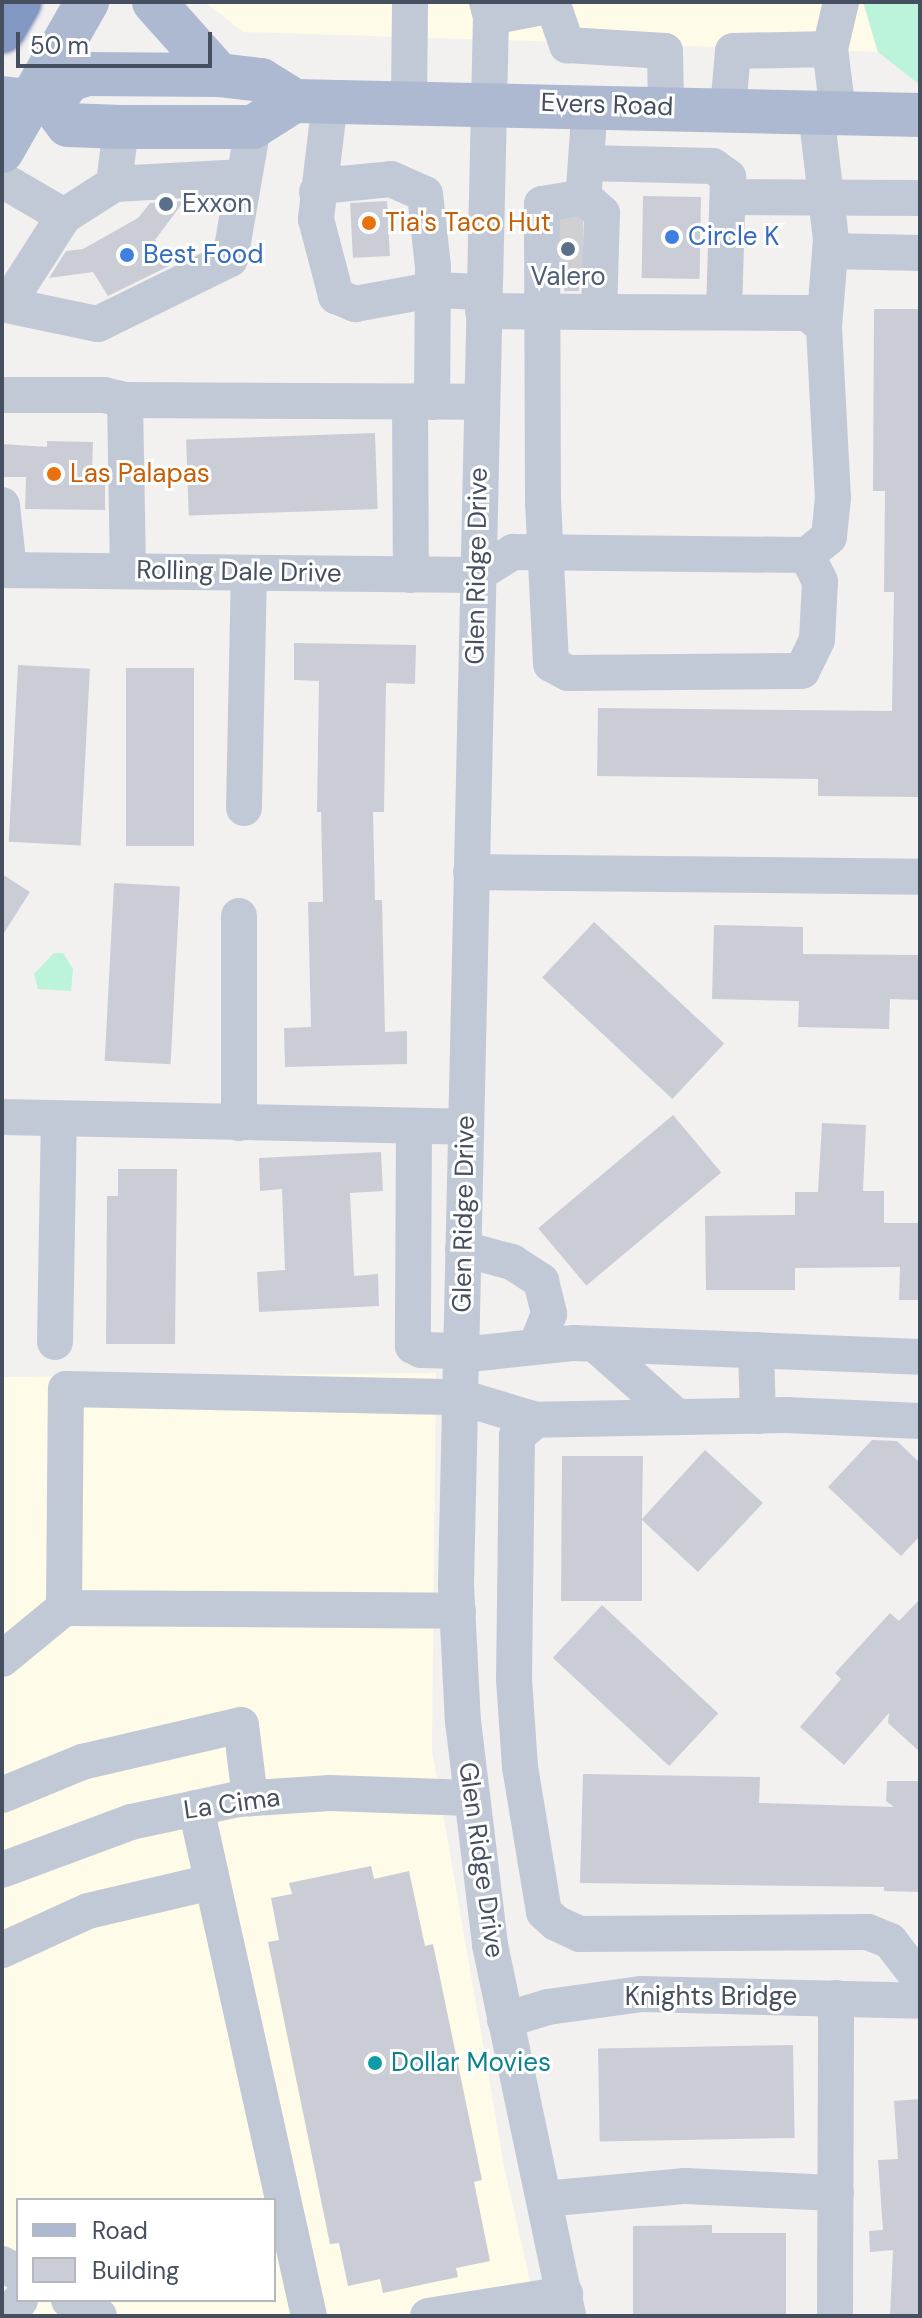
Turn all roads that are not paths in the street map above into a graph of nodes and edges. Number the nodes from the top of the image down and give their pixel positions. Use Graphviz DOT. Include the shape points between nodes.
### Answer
graph roads {
  1 [pos="18,2"];
  2 [pos="37,2"];
  3 [pos="87,2"];
  4 [pos="154,2"];
  5 [pos="410,2"];
  6 [pos="841,2"];
  7 [pos="552,4"];
  8 [pos="489,10"];
  9 [pos="2,12"];
  10 [pos="2,30"];
  11 [pos="830,49"];
  12 [pos="219,75"];
  13 [pos="29,101"];
  14 [pos="312,101"];
  15 [pos="409,101"];
  16 [pos="488,102"];
  17 [pos="590,105"];
  18 [pos="668,107"];
  19 [pos="728,109"];
  20 [pos="827,112"];
  21 [pos="920,115"];
  22 [pos="121,127"];
  23 [pos="253,127"];
  24 [pos="2,151"];
  25 [pos="671,164"];
  26 [pos="244,177"];
  27 [pos="2,180"];
  28 [pos="585,180"];
  29 [pos="114,184"];
  30 [pos="317,192"];
  31 [pos="728,197"];
  32 [pos="826,198"];
  33 [pos="920,198"];
  34 [pos="486,203"];
  35 [pos="64,216"];
  36 [pos="567,244"];
  37 [pos="830,251"];
  38 [pos="920,253"];
  39 [pos="432,290"];
  40 [pos="483,302"];
  41 [pos="4,304"];
  42 [pos="541,311"];
  43 [pos="599,312"];
  44 [pos="724,312"];
  45 [pos="824,327"];
  46 [pos="2,395"];
  47 [pos="125,400"];
  48 [pos="421,402"];
  49 [pos="481,402"];
  50 [pos="2,505"];
  51 [pos="548,552"];
  52 [pos="807,555"];
  53 [pos="6,570"];
  54 [pos="128,571"];
  55 [pos="249,573"];
  56 [pos="411,575"];
  57 [pos="476,575"];
  58 [pos="244,808"];
  59 [pos="471,872"];
  60 [pos="920,877"];
  61 [pos="239,916"];
  62 [pos="2,1117"];
  63 [pos="59,1119"];
  64 [pos="239,1123"];
  65 [pos="414,1126"];
  66 [pos="466,1127"];
  67 [pos="463,1249"];
  68 [pos="55,1342"];
  69 [pos="537,1343"];
  70 [pos="595,1344"];
  71 [pos="756,1350"];
  72 [pos="461,1353"];
  73 [pos="920,1357"];
  74 [pos="460,1397"];
  75 [pos="758,1416"];
  76 [pos="677,1417"];
  77 [pos="536,1420"];
  78 [pos="920,1421"];
  79 [pos="64,1608"];
  80 [pos="458,1611"];
  81 [pos="2,1659"];
  82 [pos="519,1758"];
  83 [pos="467,1760"];
  84 [pos="2,1795"];
  85 [pos="250,1798"];
  86 [pos="471,1798"];
  87 [pos="196,1808"];
  88 [pos="2,1870"];
  89 [pos="212,1882"];
  90 [pos="2,1950"];
  91 [pos="920,1980"];
  92 [pos="836,1998"];
  93 [pos="920,2001"];
  94 [pos="505,2020"];
  95 [pos="836,2193"];
  96 [pos="544,2199"];
  97 [pos="73,2302"];
  98 [pos="566,2305"];
  99 [pos="485,2311"];
  100 [pos="99,2316"];
  101 [pos="309,2316"];
  102 [pos="428,2316"];
  103 [pos="835,2316"];
  1 -- 10 [label="highway, bridge"];
  2 -- 9 [label="main road"];
  3 -- 13 [label="main road"];
  4 -- 12 [label="main road"];
  5 -- 15 [label="street"];
  6 -- 11 [label="street"];
  7 -- 8 [label="street"];
  7 -- 18 [label="street" via="567,45 665,51"];
  8 -- 16 [label="street, Glen Ridge Drive"];
  11 -- 19 [label="street" via="733,51"];
  11 -- 20 [label="street"];
  12 -- 13 [label="main road" via="87,74"];
  12 -- 14 [label="main road" via="261,80"];
  13 -- 22 [label="main road" via="68,125"];
  13 -- 24 [label="main road"];
  14 -- 15 [label="main road, Evers Road"];
  14 -- 23 [label="main road"];
  14 -- 30 [label="street"];
  15 -- 16 [label="main road, Evers Road"];
  16 -- 17 [label="main road, Evers Road"];
  16 -- 34 [label="street, Glen Ridge Drive"];
  17 -- 18 [label="main road, Evers Road"];
  17 -- 28 [label="street"];
  18 -- 19 [label="main road, Evers Road"];
  18 -- 25 [label="street"];
  19 -- 20 [label="main road, Evers Road"];
  20 -- 21 [label="main road, Evers Road"];
  20 -- 32 [label="street"];
  22 -- 23 [label="main road"];
  22 -- 29 [label="street"];
  23 -- 26 [label="street"];
  25 -- 28 [label="street"];
  25 -- 31 [label="street" via="713,166 728,177"];
  26 -- 29 [label="street"];
  26 -- 41 [label="street" via="230,259 98,324"];
  27 -- 35 [label="street"];
  28 -- 36 [label="street"];
  29 -- 35 [label="street"];
  30 -- 39 [label="street" via="316,219 336,296 355,304"];
  30 -- 39 [label="street" via="331,185 391,179 425,194"];
  31 -- 32 [label="street"];
  31 -- 44 [label="street"];
  32 -- 33 [label="street"];
  32 -- 37 [label="street"];
  34 -- 36 [label="street"];
  34 -- 40 [label="street, Glen Ridge Drive"];
  35 -- 41 [label="street"];
  36 -- 42 [label="street"];
  36 -- 43 [label="street"];
  37 -- 38 [label="street"];
  37 -- 45 [label="street"];
  39 -- 40 [label="street"];
  39 -- 48 [label="street"];
  40 -- 42 [label="street"];
  40 -- 49 [label="street, Glen Ridge Drive"];
  42 -- 43 [label="street"];
  42 -- 51 [label="street"];
  43 -- 44 [label="street"];
  44 -- 45 [label="street" via="807,313"];
  45 -- 52 [label="street" via="833,498 829,537"];
  46 -- 47 [label="street" via="104,395"];
  47 -- 48 [label="street"];
  47 -- 54 [label="street"];
  48 -- 49 [label="street"];
  48 -- 56 [label="street"];
  49 -- 57 [label="street, Glen Ridge Drive"];
  50 -- 53 [label="street"];
  51 -- 52 [label="street"];
  51 -- 52 [label="street" via="551,664 568,673 802,671 817,640 820,582"];
  51 -- 57 [label="street" via="513,552"];
  53 -- 54 [label="street, Rolling Dale Drive"];
  54 -- 55 [label="street, Rolling Dale Drive"];
  55 -- 56 [label="street, Rolling Dale Drive"];
  55 -- 58 [label="street"];
  56 -- 57 [label="street, Rolling Dale Drive"];
  57 -- 59 [label="street, Glen Ridge Drive"];
  59 -- 60 [label="street"];
  59 -- 66 [label="street, Glen Ridge Drive"];
  61 -- 64 [label="street"];
  62 -- 63 [label="street"];
  63 -- 64 [label="street"];
  63 -- 68 [label="street"];
  64 -- 65 [label="street"];
  65 -- 66 [label="street"];
  65 -- 72 [label="street" via="413,1346"];
  66 -- 67 [label="street, Glen Ridge Drive"];
  67 -- 69 [label="street" via="512,1262 541,1281 549,1314"];
  67 -- 72 [label="street, Glen Ridge Drive"];
  69 -- 70 [label="street"];
  69 -- 72 [label="street" via="522,1352"];
  70 -- 71 [label="street"];
  70 -- 76 [label="street"];
  71 -- 73 [label="street"];
  71 -- 75 [label="street"];
  72 -- 74 [label="street, Glen Ridge Drive"];
  74 -- 77 [label="street"];
  74 -- 79 [label="street" via="66,1389"];
  74 -- 80 [label="street, Glen Ridge Drive"];
  75 -- 76 [label="street"];
  75 -- 78 [label="street"];
  76 -- 77 [label="street"];
  77 -- 82 [label="street" via="517,1436 514,1679"];
  79 -- 80 [label="street"];
  79 -- 81 [label="street"];
  80 -- 83 [label="street, Glen Ridge Drive"];
  82 -- 83 [label="street"];
  82 -- 91 [label="street" via="544,1912 556,1923 580,1934 868,1932 890,1941"];
  83 -- 86 [label="street, Glen Ridge Drive"];
  84 -- 85 [label="street" via="82,1762 241,1725"];
  85 -- 86 [label="street, La Cima" via="330,1793"];
  85 -- 87 [label="street, La Cima"];
  86 -- 94 [label="street, Glen Ridge Drive"];
  87 -- 88 [label="street, La Cima" via="131,1822"];
  87 -- 89 [label="street"];
  89 -- 90 [label="street" via="88,1911"];
  89 -- 101 [label="street"];
  92 -- 93 [label="street, Knights Bridge"];
  92 -- 94 [label="street, Knights Bridge" via="642,1994 548,2007"];
  92 -- 95 [label="street"];
  94 -- 96 [label="street, Glen Ridge Drive"];
  95 -- 96 [label="street" via="685,2186"];
  95 -- 103 [label="street"];
  96 -- 98 [label="street, Glen Ridge Drive"];
  97 -- 100 [label="street"];
  98 -- 99 [label="street"];
  99 -- 102 [label="street"];
}
